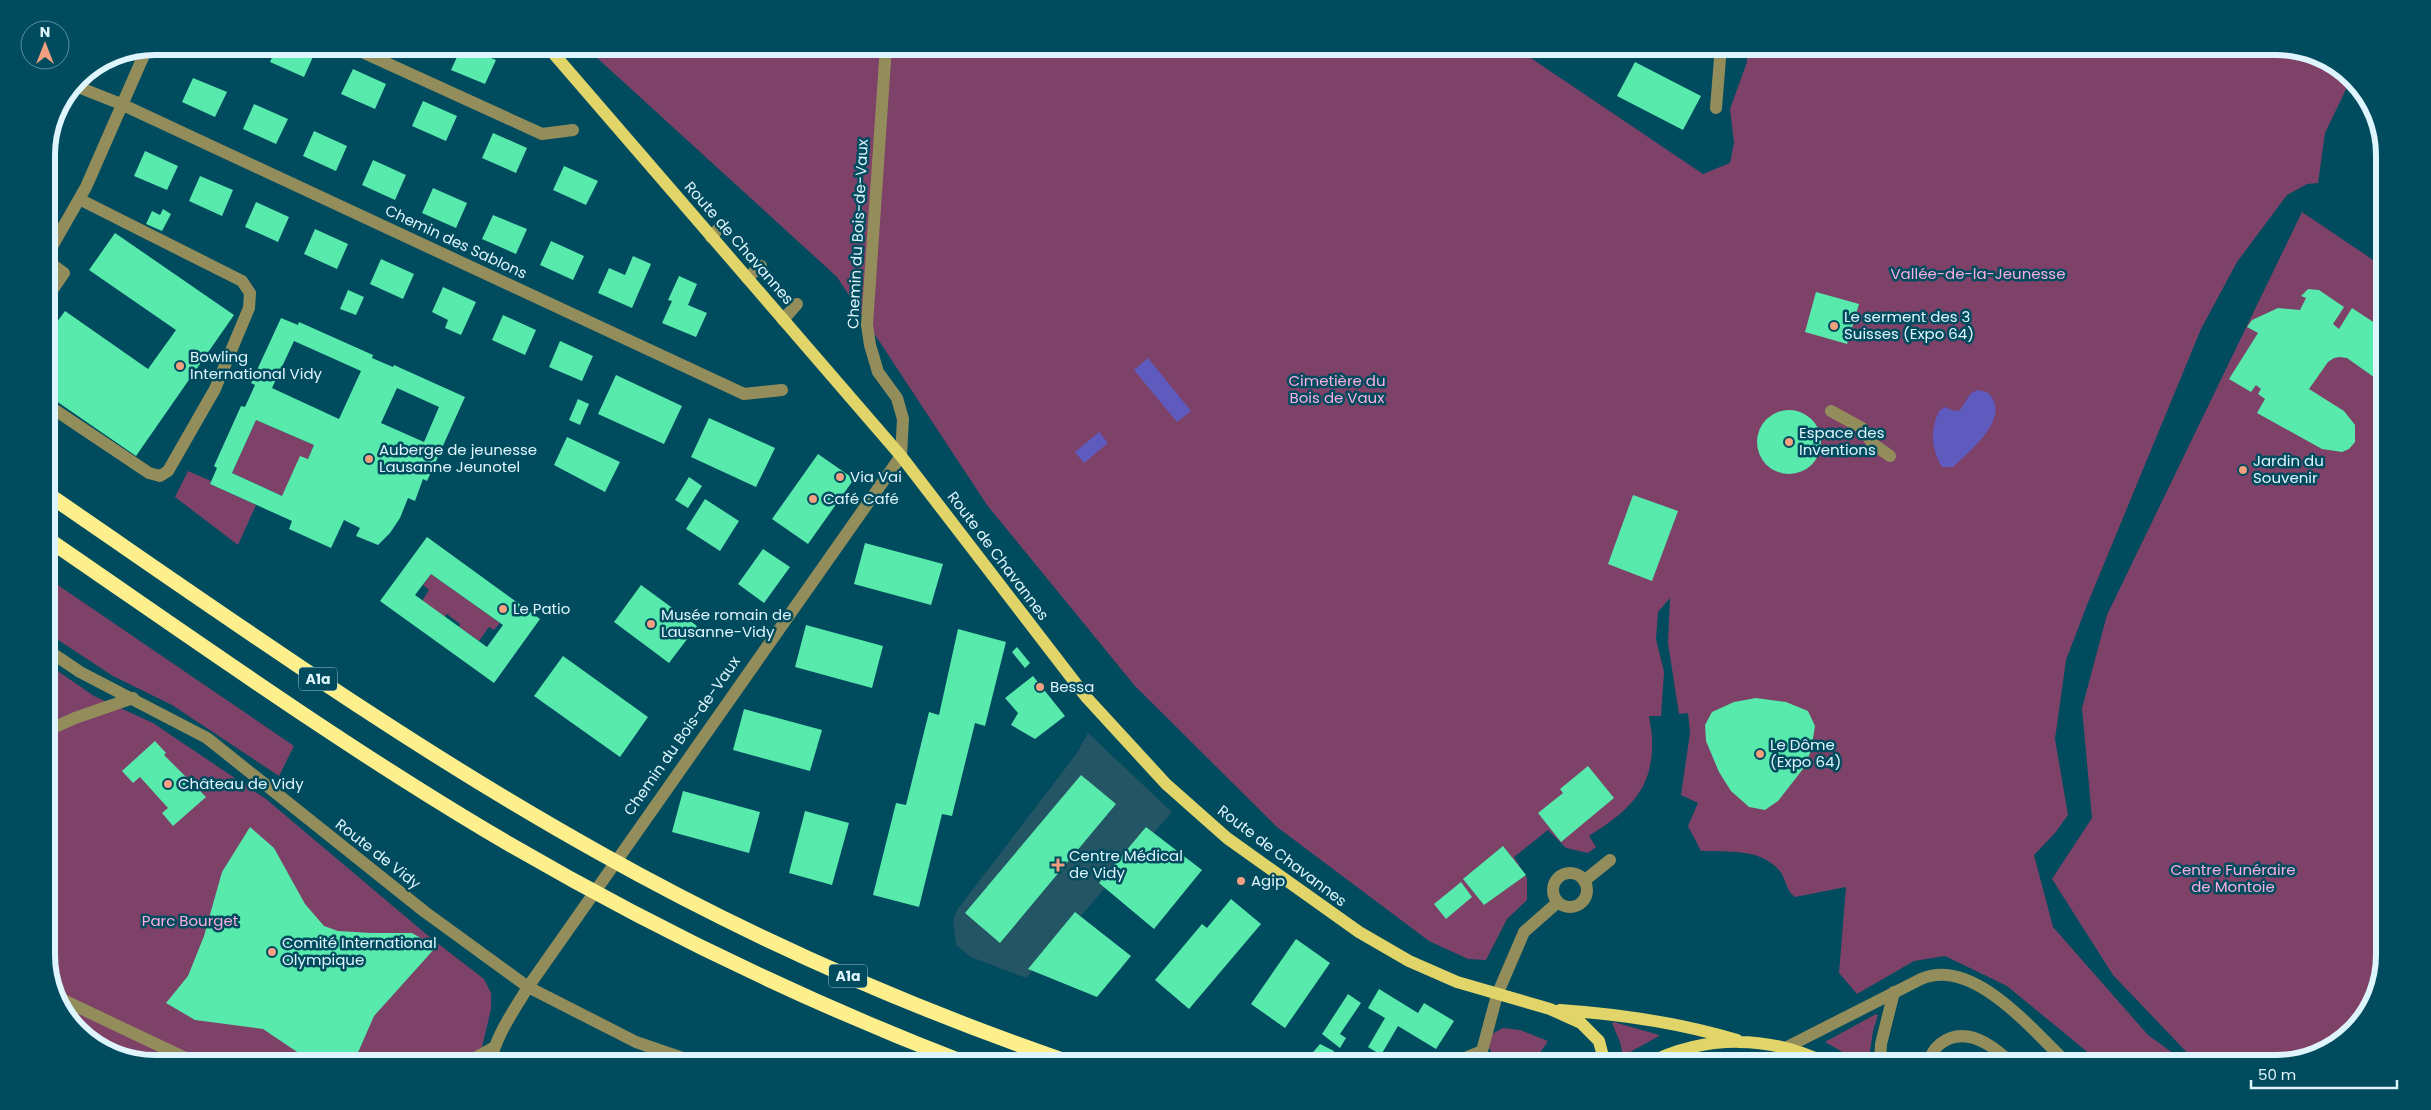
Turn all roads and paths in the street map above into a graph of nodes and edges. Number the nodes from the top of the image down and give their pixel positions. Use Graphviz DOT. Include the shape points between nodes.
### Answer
graph roads {
  1 [pos="370,55"];
  2 [pos="555,55"];
  3 [pos="885,55"];
  4 [pos="1720,55"];
  5 [pos="143,56"];
  6 [pos="81,88"];
  7 [pos="121,104"];
  8 [pos="1716,108"];
  9 [pos="574,130"];
  10 [pos="79,199"];
  11 [pos="723,224"];
  12 [pos="712,237"];
  13 [pos="55,242"];
  14 [pos="55,266"];
  15 [pos="760,266"];
  16 [pos="747,278"];
  17 [pos="55,286"];
  18 [pos="797,304"];
  19 [pos="783,320"];
  20 [pos="782,390"];
  21 [pos="55,410"];
  22 [pos="1831,411"];
  23 [pos="901,456"];
  24 [pos="1890,456"];
  25 [pos="55,499"];
  26 [pos="55,544"];
  27 [pos="55,655"];
  28 [pos="133,698"];
  29 [pos="55,727"];
  30 [pos="1610,860"];
  31 [pos="1584,880"];
  32 [pos="1558,902"];
  33 [pos="528,987"];
  34 [pos="1894,992"];
  35 [pos="1497,995"];
  36 [pos="67,1002"];
  37 [pos="1550,1009"];
  38 [pos="1737,1040"];
  39 [pos="1787,1047"];
  40 [pos="493,1048"];
  41 [pos="171,1055"];
  42 [pos="480,1055"];
  43 [pos="492,1055"];
  44 [pos="674,1055"];
  45 [pos="946,1055"];
  46 [pos="1049,1055"];
  47 [pos="1472,1055"];
  48 [pos="1603,1055"];
  49 [pos="1669,1055"];
  50 [pos="1806,1055"];
  51 [pos="1880,1055"];
  52 [pos="1933,1055"];
  53 [pos="2003,1055"];
  54 [pos="2058,1055"];
  1 -- 9 [label="street" via="542,134"];
  2 -- 12 [label="main road, Route de Chavannes"];
  3 -- 23 [label="street, Chemin du Bois-de-Vaux" via="868,325 878,372 896,398 903,419"];
  4 -- 8 [label="street"];
  5 -- 7 [label="street"];
  6 -- 7 [label="street"];
  7 -- 10 [label="street"];
  7 -- 20 [label="street, Chemin des Sablons" via="744,394"];
  10 -- 13 [label="street"];
  10 -- 21 [label="street" via="242,281 250,294 249,308 215,389 168,471 160,476 149,473"];
  11 -- 12 [label="street"];
  12 -- 16 [label="main road, Route de Chavannes"];
  14 -- 17 [label="street" via="64,273"];
  15 -- 16 [label="street"];
  16 -- 19 [label="main road, Route de Chavannes"];
  18 -- 19 [label="street"];
  19 -- 23 [label="main road, Route de Chavannes"];
  22 -- 24 [label="street" via="1862,428 1873,444"];
  23 -- 33 [label="street, Chemin du Bois-de-Vaux"];
  23 -- 35 [label="main road, Route de Chavannes" via="1087,698 1173,790 1227,838 1358,932 1408,961"];
  25 -- 46 [label="highway, A1a" via="380,720 478,782 630,870 736,924 868,985"];
  26 -- 45 [label="highway, A1a" via="424,792 577,882 687,942 854,1018"];
  27 -- 28 [label="street, Route de Vidy" via="80,672"];
  28 -- 29 [label="street"];
  28 -- 33 [label="street, Route de Vidy" via="207,738 425,912"];
  30 -- 31 [label="street"];
  31 -- 32 [label="street" via="1587,891 1580,904 1571,907"];
  31 -- 32 [label="street" via="1570,874 1559,878 1554,892"];
  32 -- 35 [label="street" via="1524,932"];
  33 -- 40 [label="street, Chemin du Bois-de-Vaux"];
  33 -- 44 [label="street, Route de Vidy" via="636,1042"];
  34 -- 39 [label="street"];
  34 -- 51 [label="street"];
  34 -- 54 [label="street" via="1928,976 1951,974 1967,978 1993,995"];
  35 -- 37 [label="main road, Route de Chavannes"];
  35 -- 47 [label="street" via="1482,1051"];
  36 -- 41 [label="street"];
  37 -- 38 [label="main road, Route de Chavannes" via="1613,1014"];
  37 -- 48 [label="main road, Route de Chavannes" via="1581,1023 1599,1041"];
  38 -- 39 [label="main road"];
  38 -- 49 [label="main road" via="1686,1048"];
  39 -- 50 [label="main road"];
  40 -- 42 [label="street"];
  40 -- 43 [label="street, Chemin du Bois-de-Vaux"];
  52 -- 53 [label="street" via="1943,1042 1968,1036"];
}
